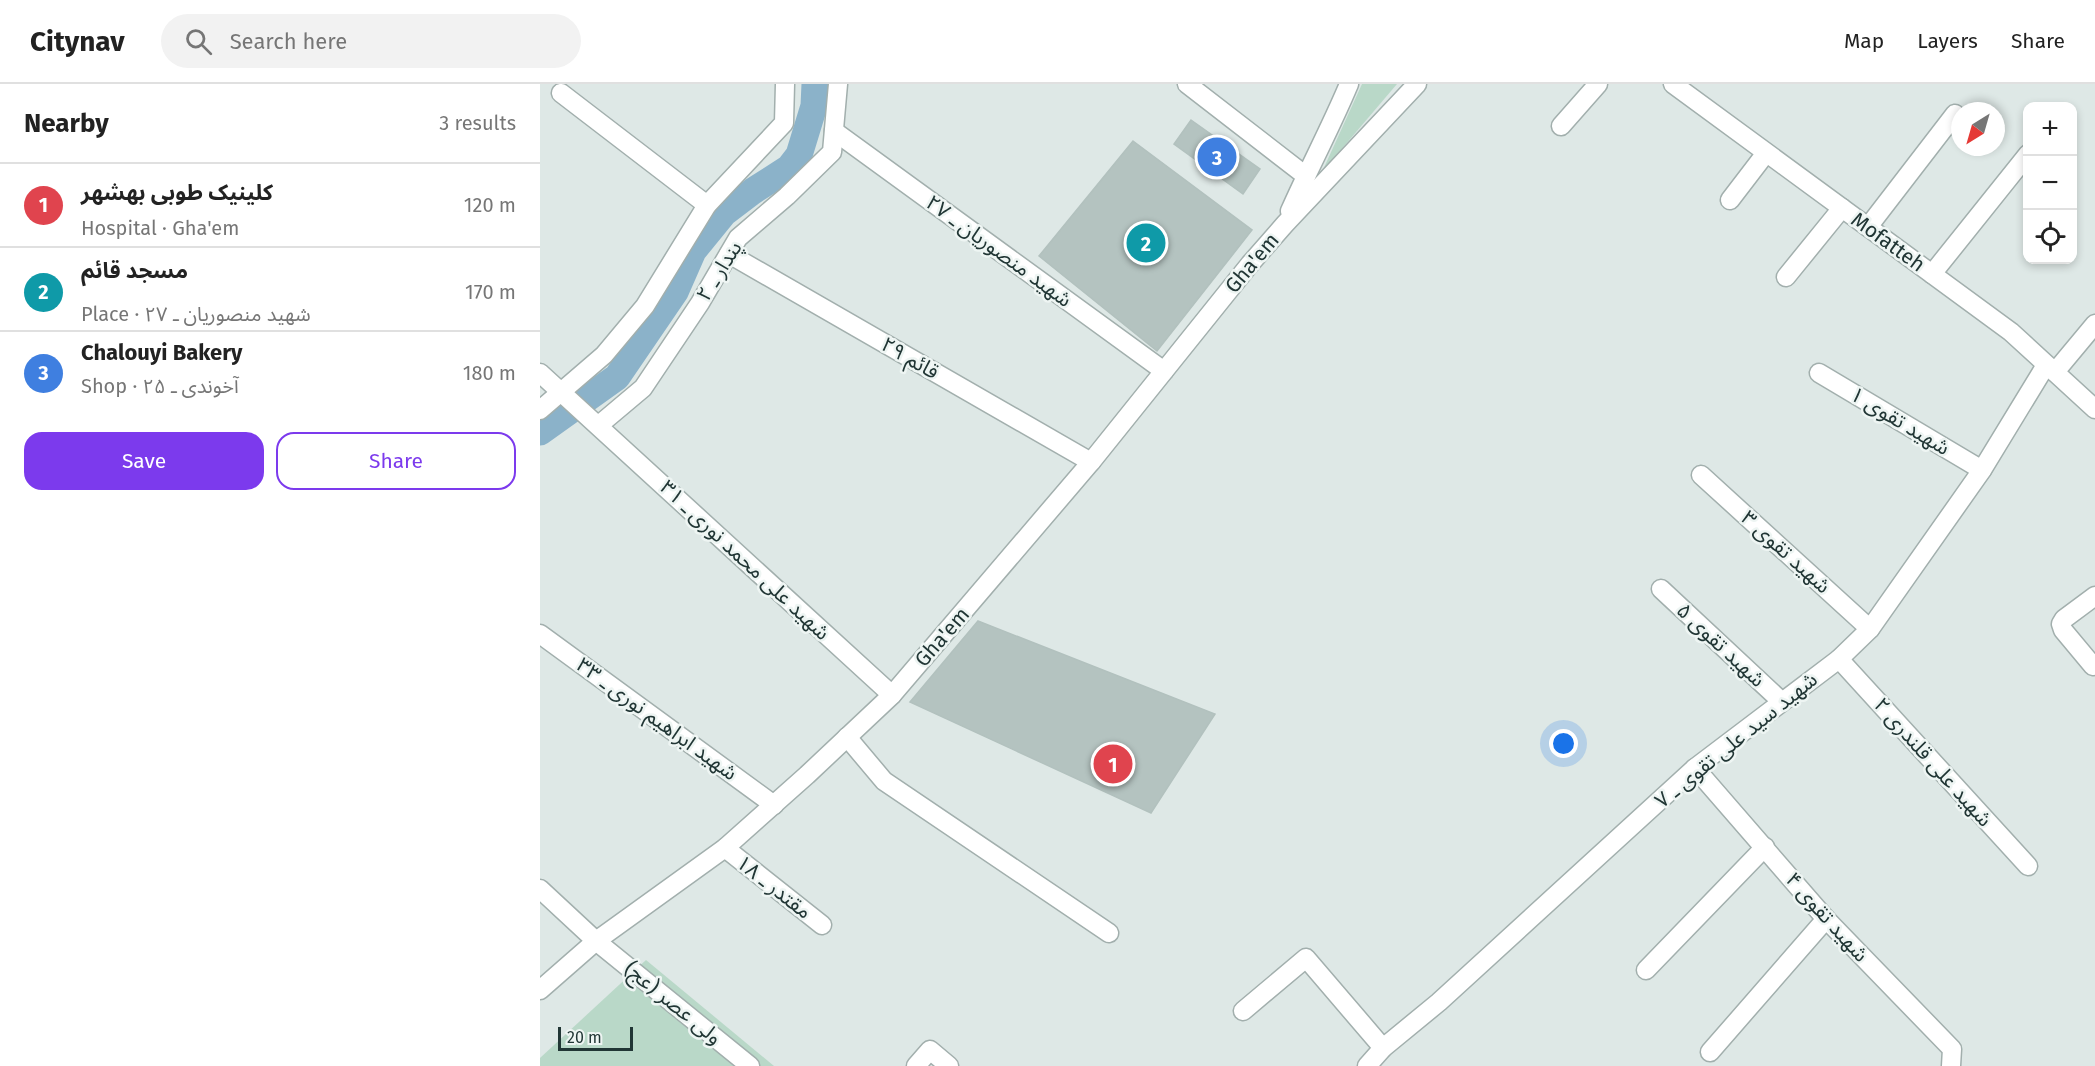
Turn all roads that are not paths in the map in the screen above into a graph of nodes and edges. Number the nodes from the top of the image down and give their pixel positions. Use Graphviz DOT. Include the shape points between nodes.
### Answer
graph roads {
  1 [pos="785,84"];
  2 [pos="838,84"];
  3 [pos="1187,84"];
  4 [pos="1349,84"];
  5 [pos="1417,84"];
  6 [pos="1598,84"];
  7 [pos="1673,84"];
  8 [pos="561,93"];
  9 [pos="1951,119"];
  10 [pos="1561,126"];
  11 [pos="834,131"];
  12 [pos="1766,153"];
  13 [pos="2026,156"];
  14 [pos="1306,176"];
  15 [pos="1730,200"];
  16 [pos="707,205"];
  17 [pos="1842,208"];
  18 [pos="1285,224"];
  19 [pos="1868,227"];
  20 [pos="729,254"];
  21 [pos="1932,274"];
  22 [pos="1786,277"];
  23 [pos="2095,324"];
  24 [pos="2051,368"];
  25 [pos="1164,371"];
  26 [pos="540,373"];
  27 [pos="1819,373"];
  28 [pos="562,392"];
  29 [pos="2095,409"];
  30 [pos="540,410"];
  31 [pos="599,425"];
  32 [pos="1091,462"];
  33 [pos="1982,470"];
  34 [pos="1701,475"];
  35 [pos="1661,589"];
  36 [pos="2095,596"];
  37 [pos="1870,629"];
  38 [pos="540,634"];
  39 [pos="1839,659"];
  40 [pos="2093,666"];
  41 [pos="892,695"];
  42 [pos="1781,701"];
  43 [pos="847,737"];
  44 [pos="1695,768"];
  45 [pos="774,805"];
  46 [pos="1764,847"];
  47 [pos="725,848"];
  48 [pos="2028,866"];
  49 [pos="540,889"];
  50 [pos="1826,919"];
  51 [pos="822,925"];
  52 [pos="1109,933"];
  53 [pos="596,940"];
  54 [pos="1646,970"];
  55 [pos="540,990"];
  56 [pos="1243,1011"];
  57 [pos="1383,1048"];
  58 [pos="1710,1052"];
  59 [pos="750,1066"];
  60 [pos="915,1066"];
  61 [pos="949,1066"];
  62 [pos="1367,1066"];
  63 [pos="1951,1066"];
  1 -- 16 [label="street" via="784,123"];
  2 -- 11 [label="street, پندار ـ ۲"];
  3 -- 14 [label="street"];
  4 -- 14 [label="street"];
  5 -- 18 [label="street, Gha'em"];
  6 -- 10 [label="street"];
  7 -- 12 [label="street, Mofatteh"];
  8 -- 16 [label="street"];
  9 -- 19 [label="street"];
  11 -- 20 [label="street, پندار ـ ۲" via="832,152 738,238"];
  11 -- 25 [label="street, شهید منصوریان ـ ۲۷"];
  12 -- 15 [label="street"];
  12 -- 17 [label="street, Mofatteh"];
  13 -- 21 [label="street"];
  14 -- 18 [label="street"];
  16 -- 28 [label="street" via="645,306 604,355"];
  17 -- 19 [label="street, Mofatteh"];
  17 -- 22 [label="street"];
  18 -- 25 [label="street, Gha'em"];
  19 -- 21 [label="street, Mofatteh"];
  20 -- 31 [label="street, پندار ـ ۲" via="643,388"];
  20 -- 32 [label="street, قائم ۲۹"];
  21 -- 24 [label="street, Mofatteh" via="2011,332"];
  23 -- 24 [label="street, شهید سید علی تقوی ـ ۷"];
  24 -- 29 [label="street, Mofatteh"];
  24 -- 33 [label="street, شهید سید علی تقوی ـ ۷"];
  25 -- 32 [label="street, Gha'em"];
  26 -- 28 [label="street, شهید علی محمد نوری ـ ۳۱"];
  27 -- 33 [label="street, شهید تقوی ۱"];
  28 -- 30 [label="street"];
  28 -- 31 [label="street, شهید علی محمد نوری ـ ۳۱"];
  31 -- 41 [label="street, شهید علی محمد نوری ـ ۳۱"];
  32 -- 41 [label="street, Gha'em"];
  33 -- 37 [label="street, شهید سید علی تقوی ـ ۷"];
  34 -- 37 [label="street, شهید تقوی ۳"];
  35 -- 42 [label="street, شهید تقوی ۵"];
  36 -- 40 [label="street" via="2061,624"];
  37 -- 39 [label="street, شهید سید علی تقوی ـ ۷"];
  38 -- 45 [label="street, شهید ابراهیم نوری ـ ۳۳"];
  39 -- 42 [label="street, شهید سید علی تقوی ـ ۷"];
  39 -- 48 [label="street, شهید علی قلندری ۲"];
  41 -- 43 [label="street, Gha'em"];
  42 -- 44 [label="street, شهید سید علی تقوی ـ ۷"];
  43 -- 45 [label="street, Gha'em"];
  43 -- 52 [label="street" via="884,781"];
  44 -- 46 [label="street, شهید تقوی ۴"];
  44 -- 57 [label="street, شهید سید علی تقوی ـ ۷" via="1439,1002"];
  45 -- 47 [label="street, Gha'em"];
  46 -- 50 [label="street, شهید تقوی ۴"];
  46 -- 54 [label="street"];
  47 -- 51 [label="street, مقتدر ـ ۱۸"];
  47 -- 53 [label="street, Gha'em"];
  49 -- 53 [label="street, ولی عصر (عج)"];
  50 -- 58 [label="street"];
  50 -- 63 [label="street, شهید تقوی ۴" via="1952,1049"];
  53 -- 55 [label="street, Gha'em"];
  53 -- 59 [label="street, ولی عصر (عج)"];
  56 -- 57 [label="street" via="1306,958"];
  57 -- 62 [label="street, شهید سید علی تقوی ـ ۷"];
  60 -- 61 [label="street" via="930,1050"];
}
